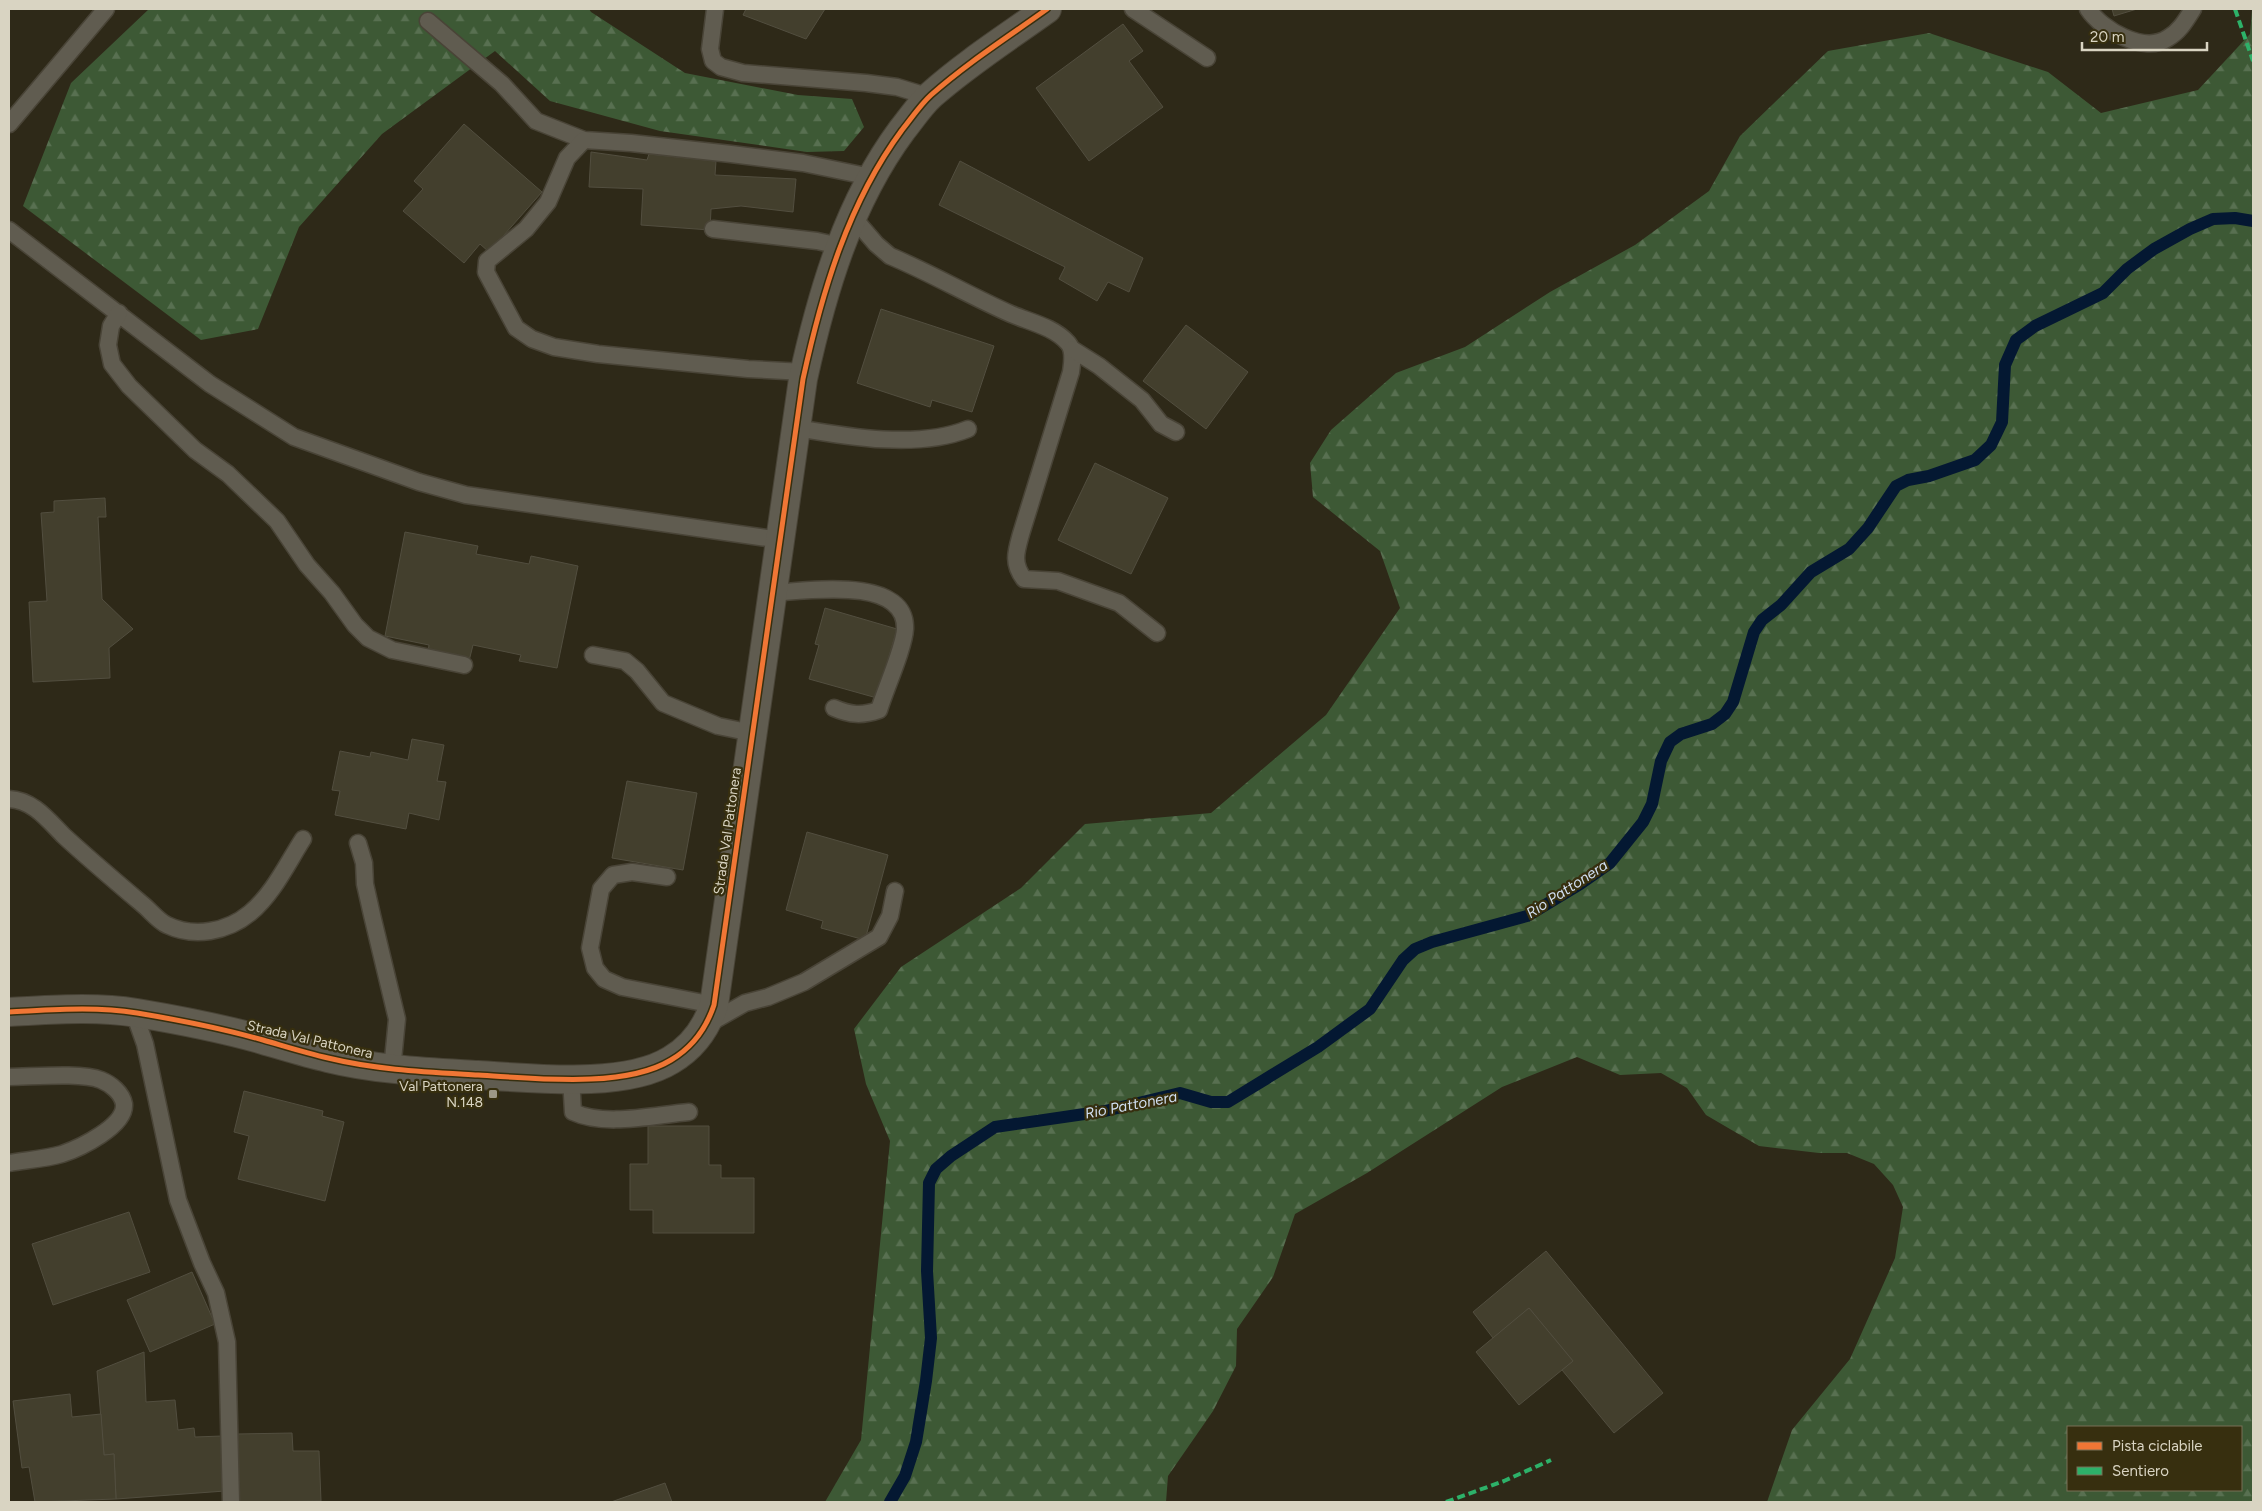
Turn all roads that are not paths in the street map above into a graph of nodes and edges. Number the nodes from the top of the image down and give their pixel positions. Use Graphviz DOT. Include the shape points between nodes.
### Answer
graph roads {
  1 [pos="106,9"];
  2 [pos="715,9"];
  3 [pos="1133,9"];
  4 [pos="2088,9"];
  5 [pos="2192,9"];
  6 [pos="1038,12"];
  7 [pos="428,21"];
  8 [pos="1207,58"];
  9 [pos="930,97"];
  10 [pos="9,124"];
  11 [pos="584,140"];
  12 [pos="871,177"];
  13 [pos="852,216"];
  14 [pos="713,229"];
  15 [pos="9,230"];
  16 [pos="840,246"];
  17 [pos="119,313"];
  18 [pos="1072,349"];
  19 [pos="804,372"];
  20 [pos="797,428"];
  21 [pos="968,429"];
  22 [pos="1176,432"];
  23 [pos="781,540"];
  24 [pos="772,593"];
  25 [pos="1157,633"];
  26 [pos="593,654"];
  27 [pos="464,665"];
  28 [pos="834,708"];
  29 [pos="752,733"];
  30 [pos="9,799"];
  31 [pos="303,839"];
  32 [pos="358,843"];
  33 [pos="667,877"];
  34 [pos="895,891"];
  35 [pos="9,1012"];
  36 [pos="134,1012"];
  37 [pos="711,1014"];
  38 [pos="392,1070"];
  39 [pos="9,1077"];
  40 [pos="571,1078"];
  41 [pos="689,1112"];
  42 [pos="9,1163"];
  43 [pos="231,1502"];
  1 -- 10 [label="lane"];
  2 -- 9 [label="lane" via="710,49 713,61 721,67 743,73 889,86"];
  3 -- 8 [label="lane"];
  4 -- 5 [label="lane" via="2116,34 2140,44 2166,40 2182,27"];
  6 -- 9 [label="street, Strada Val Pattonera"];
  7 -- 11 [label="lane" via="502,84 536,121"];
  9 -- 12 [label="street, Strada Val Pattonera" via="891,145"];
  11 -- 12 [label="lane" via="740,155"];
  11 -- 19 [label="lane" via="567,158 548,202 526,229 487,261 486,272 493,289 516,328 532,339 554,347 580,351"];
  12 -- 13 [label="street, Strada Val Pattonera"];
  13 -- 16 [label="street, Strada Val Pattonera"];
  13 -- 18 [label="lane" via="890,256 1055,333"];
  14 -- 16 [label="lane"];
  15 -- 17 [label="lane"];
  16 -- 19 [label="street, Strada Val Pattonera"];
  17 -- 23 [label="lane" via="210,384 294,437 419,482 466,495"];
  17 -- 27 [label="lane" via="110,326 108,344 112,364 129,386 195,450 228,474 277,522 307,565 368,638 392,650"];
  18 -- 22 [label="lane" via="1142,400 1160,424"];
  18 -- 25 [label="lane" via="1071,372 1021,534 1016,569 1024,579 1058,581 1118,603"];
  19 -- 20 [label="street, Strada Val Pattonera"];
  20 -- 21 [label="lane" via="875,439 920,439"];
  20 -- 23 [label="street, Strada Val Pattonera"];
  23 -- 24 [label="street, Strada Val Pattonera"];
  24 -- 28 [label="lane" via="815,590 872,592 890,599 901,611 905,628 878,710 865,715 847,714"];
  24 -- 29 [label="street, Strada Val Pattonera"];
  26 -- 29 [label="lane" via="625,662 663,703 718,726"];
  29 -- 37 [label="street, Strada Val Pattonera"];
  30 -- 31 [label="lane" via="24,801 37,810 166,925 184,931 201,932 226,927 249,914 268,894"];
  32 -- 38 [label="lane" via="398,1020"];
  33 -- 37 [label="lane" via="632,872 613,875 607,882 602,889 590,948 594,968 604,979 622,987"];
  34 -- 37 [label="lane" via="890,916 880,937 804,982"];
  35 -- 36 [label="street, Strada Val Pattonera" via="106,1009"];
  36 -- 38 [label="street, Strada Val Pattonera"];
  36 -- 43 [label="lane" via="145,1044 178,1200 198,1255 216,1292 224,1323"];
  37 -- 40 [label="street, Strada Val Pattonera" via="692,1045 671,1061 647,1070 601,1079"];
  38 -- 40 [label="street, Strada Val Pattonera"];
  39 -- 42 [label="lane" via="100,1079 123,1099 124,1111 117,1123 93,1140 42,1158"];
  40 -- 41 [label="lane" via="573,1112 581,1116 594,1119"];
}
